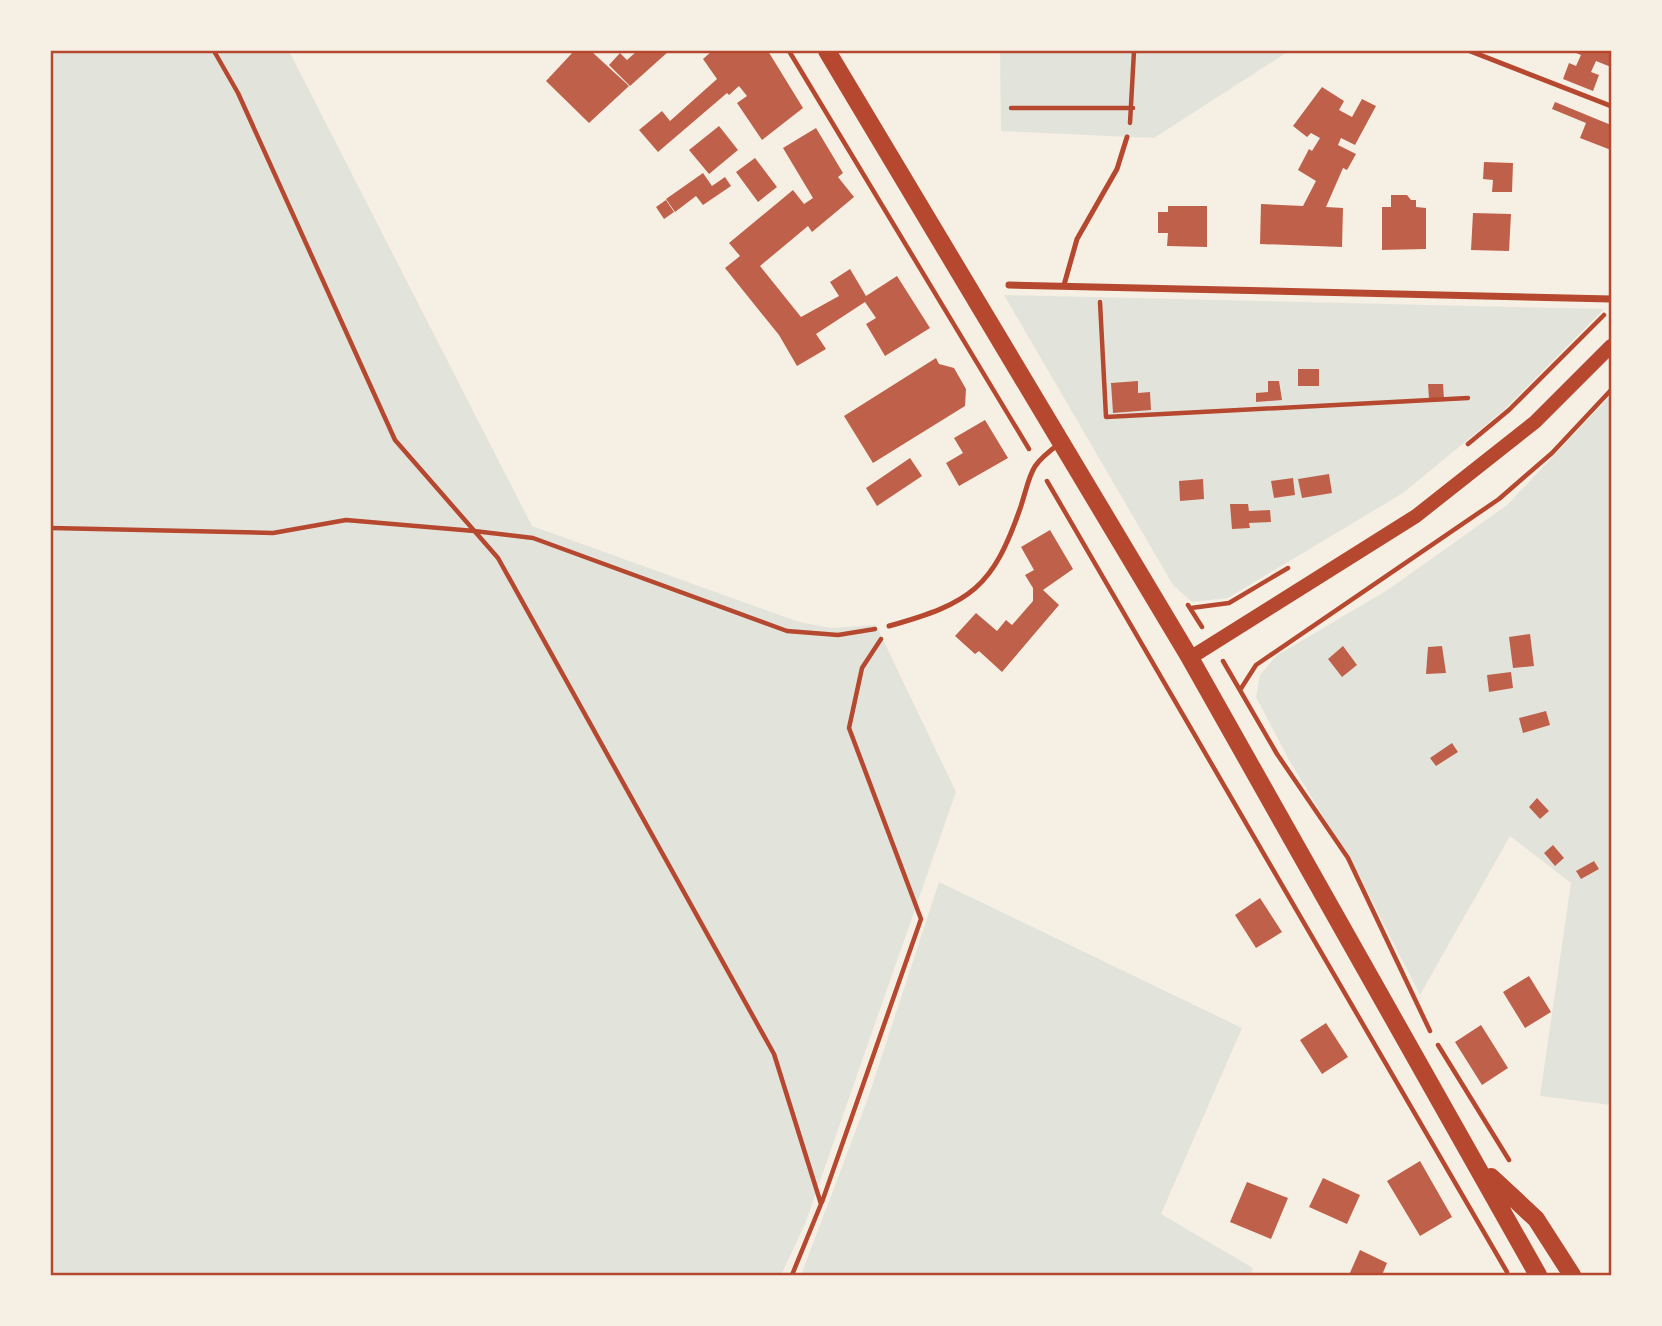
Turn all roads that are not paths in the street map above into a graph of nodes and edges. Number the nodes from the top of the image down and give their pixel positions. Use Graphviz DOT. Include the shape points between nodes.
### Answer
graph roads {
  1 [pos="827,51"];
  2 [pos="1470,51"];
  3 [pos="1611,106"];
  4 [pos="1127,136"];
  5 [pos="1009,285"];
  6 [pos="1064,285"];
  7 [pos="1611,299"];
  8 [pos="1611,346"];
  9 [pos="1062,442"];
  10 [pos="889,626"];
  11 [pos="1190,658"];
  12 [pos="1479,1165"];
  13 [pos="1538,1275"];
  14 [pos="1572,1275"];
  1 -- 9 [label="main road"];
  2 -- 3 [label="lane"];
  4 -- 6 [label="lane" via="1117,169 1077,239"];
  5 -- 6 [label="street"];
  6 -- 7 [label="street"];
  8 -- 11 [label="main road" via="1535,422 1416,516"];
  9 -- 10 [label="lane" via="1035,461 1014,527 986,581 932,614"];
  9 -- 11 [label="main road"];
  11 -- 12 [label="main road"];
  12 -- 13 [label="main road"];
  12 -- 14 [label="main road" via="1535,1219"];
}
